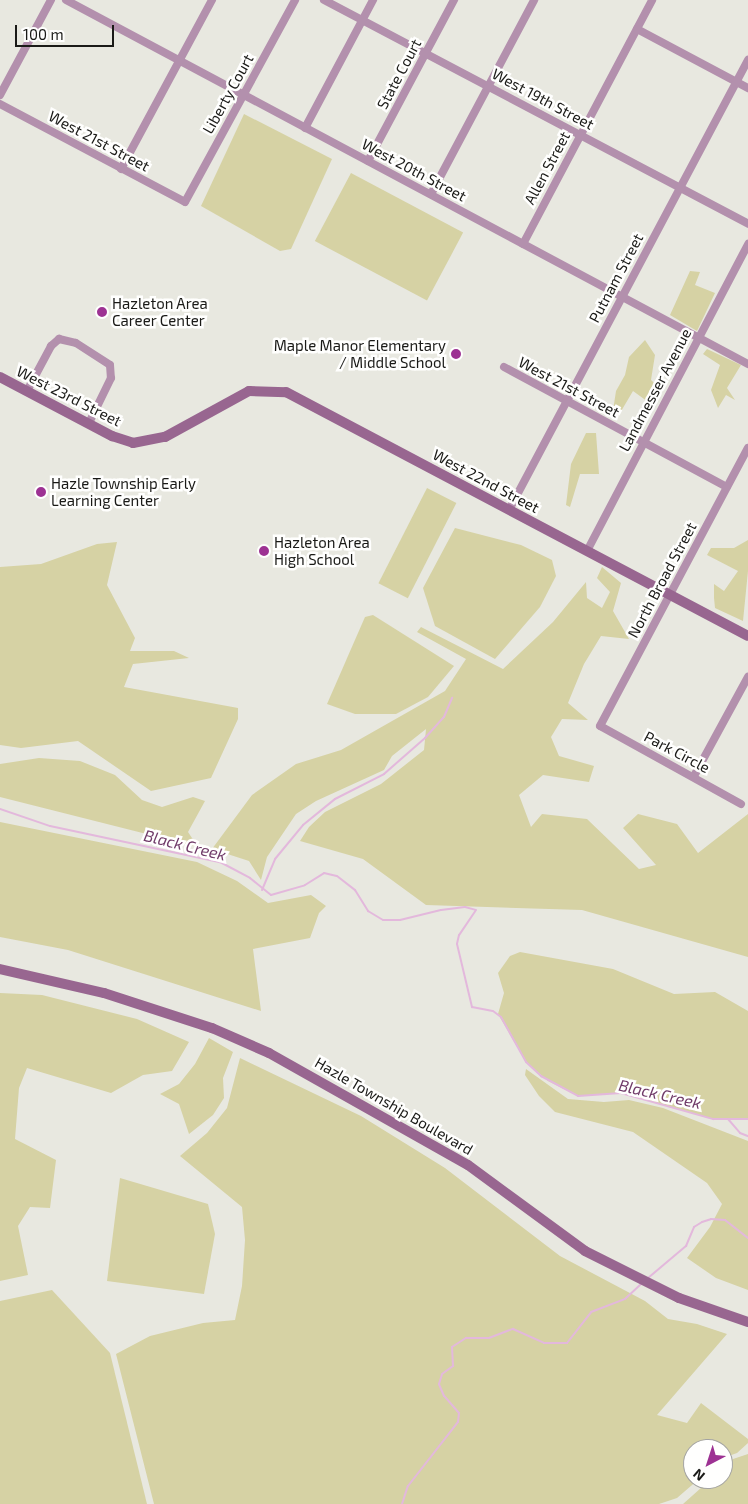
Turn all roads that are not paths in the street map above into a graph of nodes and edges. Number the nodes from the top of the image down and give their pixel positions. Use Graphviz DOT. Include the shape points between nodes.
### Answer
graph roads {
  1 [pos="51,0"];
  2 [pos="66,0"];
  3 [pos="212,0"];
  4 [pos="295,0"];
  5 [pos="324,0"];
  6 [pos="373,0"];
  7 [pos="454,0"];
  8 [pos="534,0"];
  9 [pos="652,0"];
  10 [pos="363,19"];
  11 [pos="637,29"];
  12 [pos="426,53"];
  13 [pos="179,60"];
  14 [pos="748,60"];
  15 [pos="736,82"];
  16 [pos="488,86"];
  17 [pos="748,88"];
  18 [pos="0,95"];
  19 [pos="243,95"];
  20 [pos="0,104"];
  21 [pos="305,128"];
  22 [pos="580,135"];
  23 [pos="368,161"];
  24 [pos="122,169"];
  25 [pos="680,188"];
  26 [pos="430,194"];
  27 [pos="185,202"];
  28 [pos="748,224"];
  29 [pos="523,244"];
  30 [pos="748,244"];
  31 [pos="622,297"];
  32 [pos="698,337"];
  33 [pos="748,364"];
  34 [pos="504,368"];
  35 [pos="0,377"];
  36 [pos="27,391"];
  37 [pos="567,401"];
  38 [pos="206,413"];
  39 [pos="88,423"];
  40 [pos="643,441"];
  41 [pos="748,448"];
  42 [pos="727,486"];
  43 [pos="509,510"];
  44 [pos="587,550"];
  45 [pos="669,595"];
  46 [pos="748,636"];
  47 [pos="748,677"];
  48 [pos="600,726"];
  49 [pos="694,776"];
  50 [pos="741,804"];
  51 [pos="0,968"];
  52 [pos="748,1322"];
  1 -- 18 [label="street"];
  2 -- 13 [label="street, West 20th Street"];
  3 -- 13 [label="street"];
  4 -- 19 [label="street, Liberty Court"];
  5 -- 10 [label="street, West 19th Street"];
  6 -- 10 [label="street"];
  7 -- 12 [label="street, State Court"];
  8 -- 16 [label="street"];
  9 -- 11 [label="street, Allen Street"];
  10 -- 12 [label="street, West 19th Street"];
  10 -- 21 [label="street"];
  11 -- 15 [label="street"];
  11 -- 22 [label="street, Allen Street"];
  12 -- 16 [label="street, West 19th Street"];
  12 -- 23 [label="street, State Court"];
  13 -- 19 [label="street, West 20th Street"];
  13 -- 24 [label="street"];
  14 -- 15 [label="street, Putnam Street"];
  15 -- 17 [label="street"];
  15 -- 25 [label="street, Putnam Street"];
  16 -- 22 [label="street, West 19th Street"];
  16 -- 26 [label="street"];
  19 -- 21 [label="street, West 20th Street"];
  19 -- 27 [label="street, Liberty Court"];
  20 -- 24 [label="street, West 21st Street"];
  21 -- 23 [label="street, West 20th Street"];
  22 -- 25 [label="street, West 19th Street"];
  22 -- 29 [label="street, Allen Street"];
  23 -- 26 [label="street, West 20th Street"];
  24 -- 27 [label="street, West 21st Street"];
  25 -- 28 [label="street, West 19th Street"];
  25 -- 31 [label="street, Putnam Street"];
  26 -- 29 [label="street, West 20th Street"];
  29 -- 31 [label="street, West 20th Street"];
  30 -- 32 [label="street, Landmesser Avenue"];
  31 -- 32 [label="street, West 20th Street"];
  31 -- 37 [label="street, Putnam Street"];
  32 -- 33 [label="street, West 20th Street"];
  32 -- 40 [label="street, Landmesser Avenue"];
  34 -- 37 [label="street, West 21st Street"];
  35 -- 36 [label="street, West 23rd Street"];
  36 -- 39 [label="street, West 23rd Street"];
  36 -- 39 [label="street" via="51,346 59,339 76,343 107,360 111,371 111,378"];
  37 -- 40 [label="street, West 21st Street"];
  37 -- 43 [label="street, Putnam Street"];
  38 -- 39 [label="street, West 23rd Street" via="150,442 126,441"];
  38 -- 43 [label="street, West 22nd Street" via="249,390 286,392"];
  40 -- 42 [label="street, West 21st Street"];
  40 -- 44 [label="street, Landmesser Avenue"];
  41 -- 42 [label="street, North Broad Street"];
  42 -- 45 [label="street, North Broad Street"];
  43 -- 44 [label="street, West 22nd Street"];
  44 -- 45 [label="street, West 22nd Street"];
  45 -- 46 [label="street, West 22nd Street"];
  45 -- 48 [label="street, North Broad Street"];
  47 -- 49 [label="street"];
  48 -- 49 [label="street, Park Circle"];
  49 -- 50 [label="street, Park Circle"];
  51 -- 52 [label="street, Hazle Township Boulevard" via="113,996 212,1028 269,1053 468,1165 585,1251 679,1298"];
}
